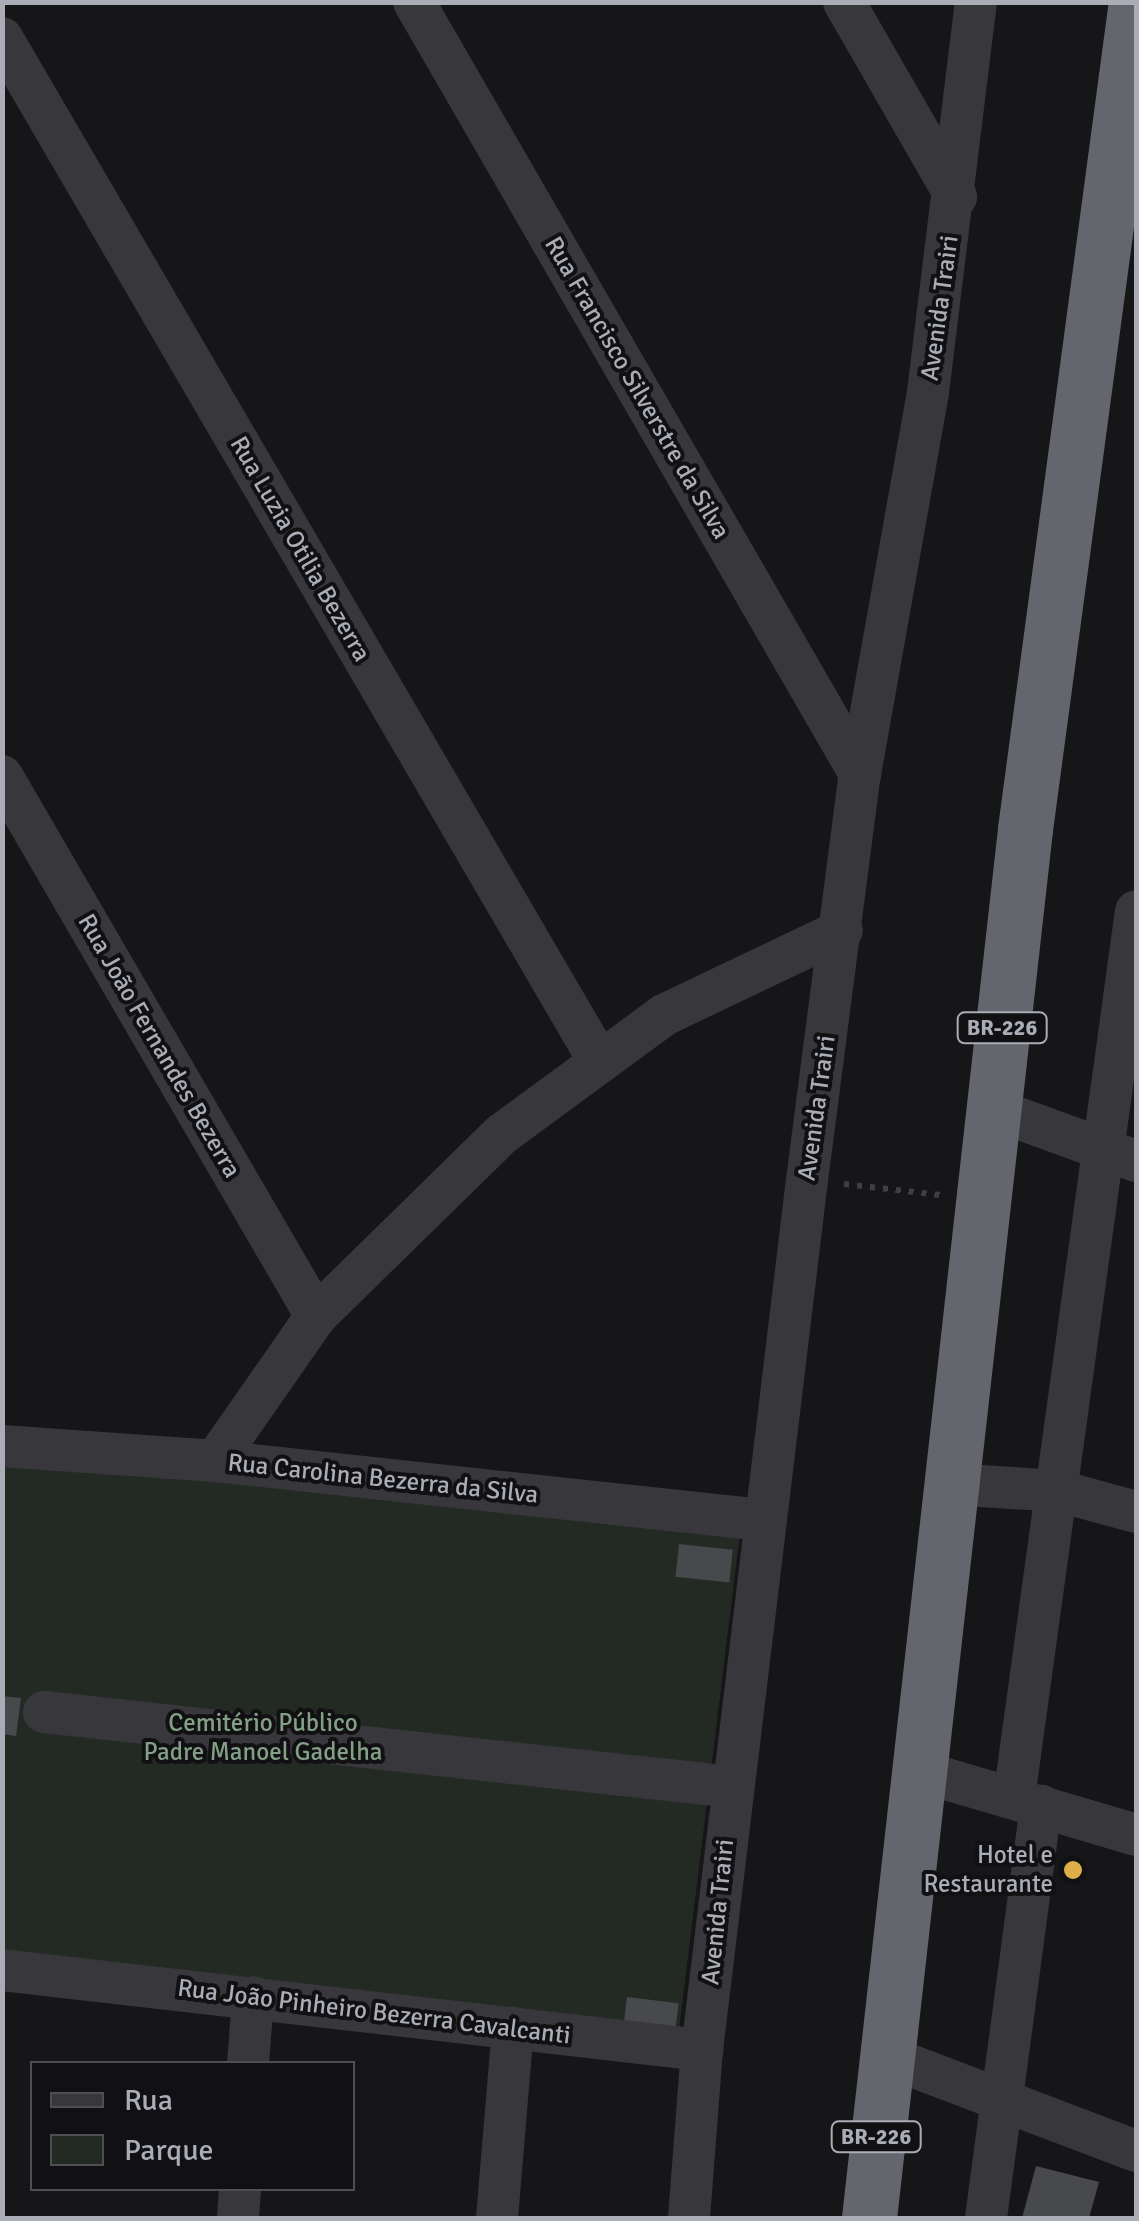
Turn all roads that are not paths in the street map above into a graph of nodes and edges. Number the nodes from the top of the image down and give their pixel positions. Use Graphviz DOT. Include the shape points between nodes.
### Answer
graph roads {
  1 [pos="414,2"];
  2 [pos="844,2"];
  3 [pos="976,2"];
  4 [pos="1136,2"];
  5 [pos="2,38"];
  6 [pos="956,197"];
  7 [pos="860,774"];
  8 [pos="2,776"];
  9 [pos="1136,911"];
  10 [pos="842,930"];
  11 [pos="598,1059"];
  12 [pos="993,1109"];
  13 [pos="1121,1153"];
  14 [pos="316,1316"];
  15 [pos="2,1446"];
  16 [pos="215,1462"];
  17 [pos="949,1484"];
  18 [pos="1059,1491"];
  19 [pos="1136,1512"];
  20 [pos="763,1520"];
  21 [pos="44,1712"];
  22 [pos="919,1771"];
  23 [pos="732,1787"];
  24 [pos="1028,1802"];
  25 [pos="1136,1834"];
  26 [pos="2,1970"];
  27 [pos="44,1976"];
  28 [pos="252,1997"];
  29 [pos="2,2002"];
  30 [pos="513,2028"];
  31 [pos="702,2050"];
  32 [pos="884,2054"];
  33 [pos="248,2061"];
  34 [pos="1002,2101"];
  35 [pos="1136,2151"];
  36 [pos="240,2191"];
  37 [pos="238,2218"];
  38 [pos="497,2218"];
  39 [pos="690,2218"];
  40 [pos="868,2218"];
  41 [pos="986,2218"];
  1 -- 7 [label="street, Rua Francisco Silverstre da Silva"];
  2 -- 6 [label="street"];
  3 -- 6 [label="street, Avenida Trairi"];
  4 -- 12 [label="highway, BR-226"];
  5 -- 11 [label="street, Rua Luzia Otilia Bezerra"];
  6 -- 7 [label="street, Avenida Trairi"];
  7 -- 10 [label="street, Avenida Trairi"];
  8 -- 14 [label="street, Rua João Fernandes Bezerra"];
  9 -- 13 [label="street"];
  10 -- 11 [label="street" via="664,1015"];
  10 -- 20 [label="street, Avenida Trairi"];
  11 -- 14 [label="street" via="502,1134"];
  12 -- 13 [label="street"];
  12 -- 17 [label="highway, BR-226"];
  13 -- 18 [label="street"];
  14 -- 16 [label="street"];
  15 -- 16 [label="street, Rua Carolina Bezerra da Silva"];
  16 -- 20 [label="street, Rua Carolina Bezerra da Silva"];
  17 -- 18 [label="street"];
  17 -- 22 [label="highway, BR-226"];
  18 -- 19 [label="street"];
  18 -- 24 [label="street"];
  20 -- 23 [label="street, Avenida Trairi"];
  21 -- 23 [label="street"];
  22 -- 24 [label="street"];
  22 -- 32 [label="highway, BR-226"];
  23 -- 31 [label="street, Avenida Trairi"];
  24 -- 25 [label="street"];
  24 -- 34 [label="street"];
  26 -- 27 [label="street, Rua João Pinheiro Bezerra Cavalcanti"];
  27 -- 28 [label="street, Rua João Pinheiro Bezerra Cavalcanti"];
  27 -- 29 [label="street"];
  28 -- 30 [label="street, Rua João Pinheiro Bezerra Cavalcanti"];
  28 -- 33 [label="street"];
  30 -- 31 [label="street, Rua João Pinheiro Bezerra Cavalcanti"];
  30 -- 38 [label="street"];
  31 -- 39 [label="street, Avenida Trairi"];
  32 -- 34 [label="street"];
  32 -- 40 [label="highway, BR-226"];
  34 -- 35 [label="street"];
  34 -- 41 [label="street"];
  36 -- 37 [label="street"];
}
